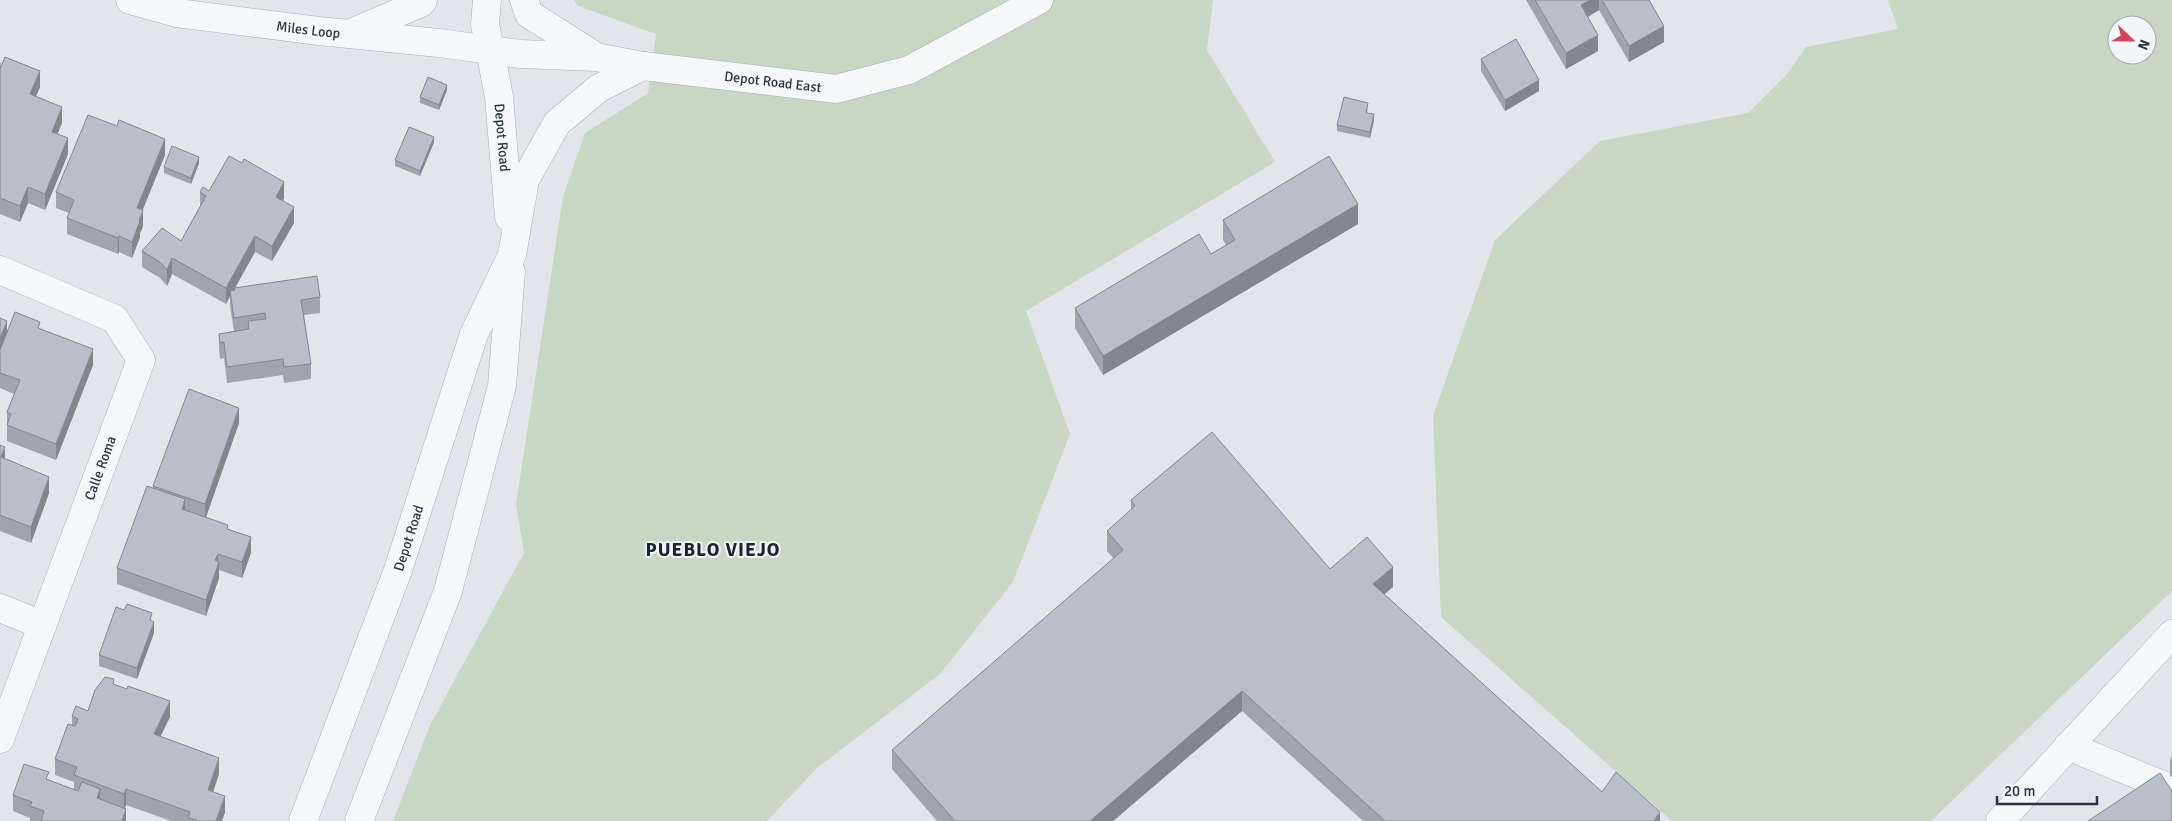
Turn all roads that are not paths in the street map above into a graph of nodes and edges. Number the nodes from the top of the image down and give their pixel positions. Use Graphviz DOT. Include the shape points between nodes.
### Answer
graph roads {
  1 [pos="130,0"];
  2 [pos="423,0"];
  3 [pos="487,0"];
  4 [pos="524,0"];
  5 [pos="1039,0"];
  6 [pos="350,33"];
  7 [pos="488,49"];
  8 [pos="596,57"];
  9 [pos="643,66"];
  10 [pos="512,255"];
  11 [pos="0,270"];
  12 [pos="0,608"];
  13 [pos="42,625"];
  14 [pos="2172,634"];
  15 [pos="0,739"];
  16 [pos="2068,746"];
  17 [pos="2172,789"];
  18 [pos="303,821"];
  19 [pos="359,821"];
  20 [pos="2000,821"];
  1 -- 6 [label="street, Miles Loop" via="177,13"];
  2 -- 6 [label="street"];
  3 -- 7 [label="street, Depot Road"];
  4 -- 8 [label="street" via="529,14"];
  5 -- 9 [label="street, Depot Road East" via="909,70 836,89"];
  6 -- 7 [label="street, Miles Loop"];
  7 -- 8 [label="street, Depot Road East" via="521,54"];
  7 -- 10 [label="street, Depot Road" via="499,97"];
  8 -- 9 [label="street, Depot Road East"];
  9 -- 10 [label="street" via="599,88 557,123 525,180"];
  10 -- 18 [label="street, Depot Road" via="474,334 398,570"];
  10 -- 19 [label="street, Depot Road" via="502,386 448,591"];
  11 -- 13 [label="street, Calle Roma" via="115,320 140,360"];
  12 -- 13 [label="street"];
  13 -- 15 [label="street, Calle Roma"];
  14 -- 16 [label="street"];
  16 -- 17 [label="street"];
  16 -- 20 [label="street"];
}
